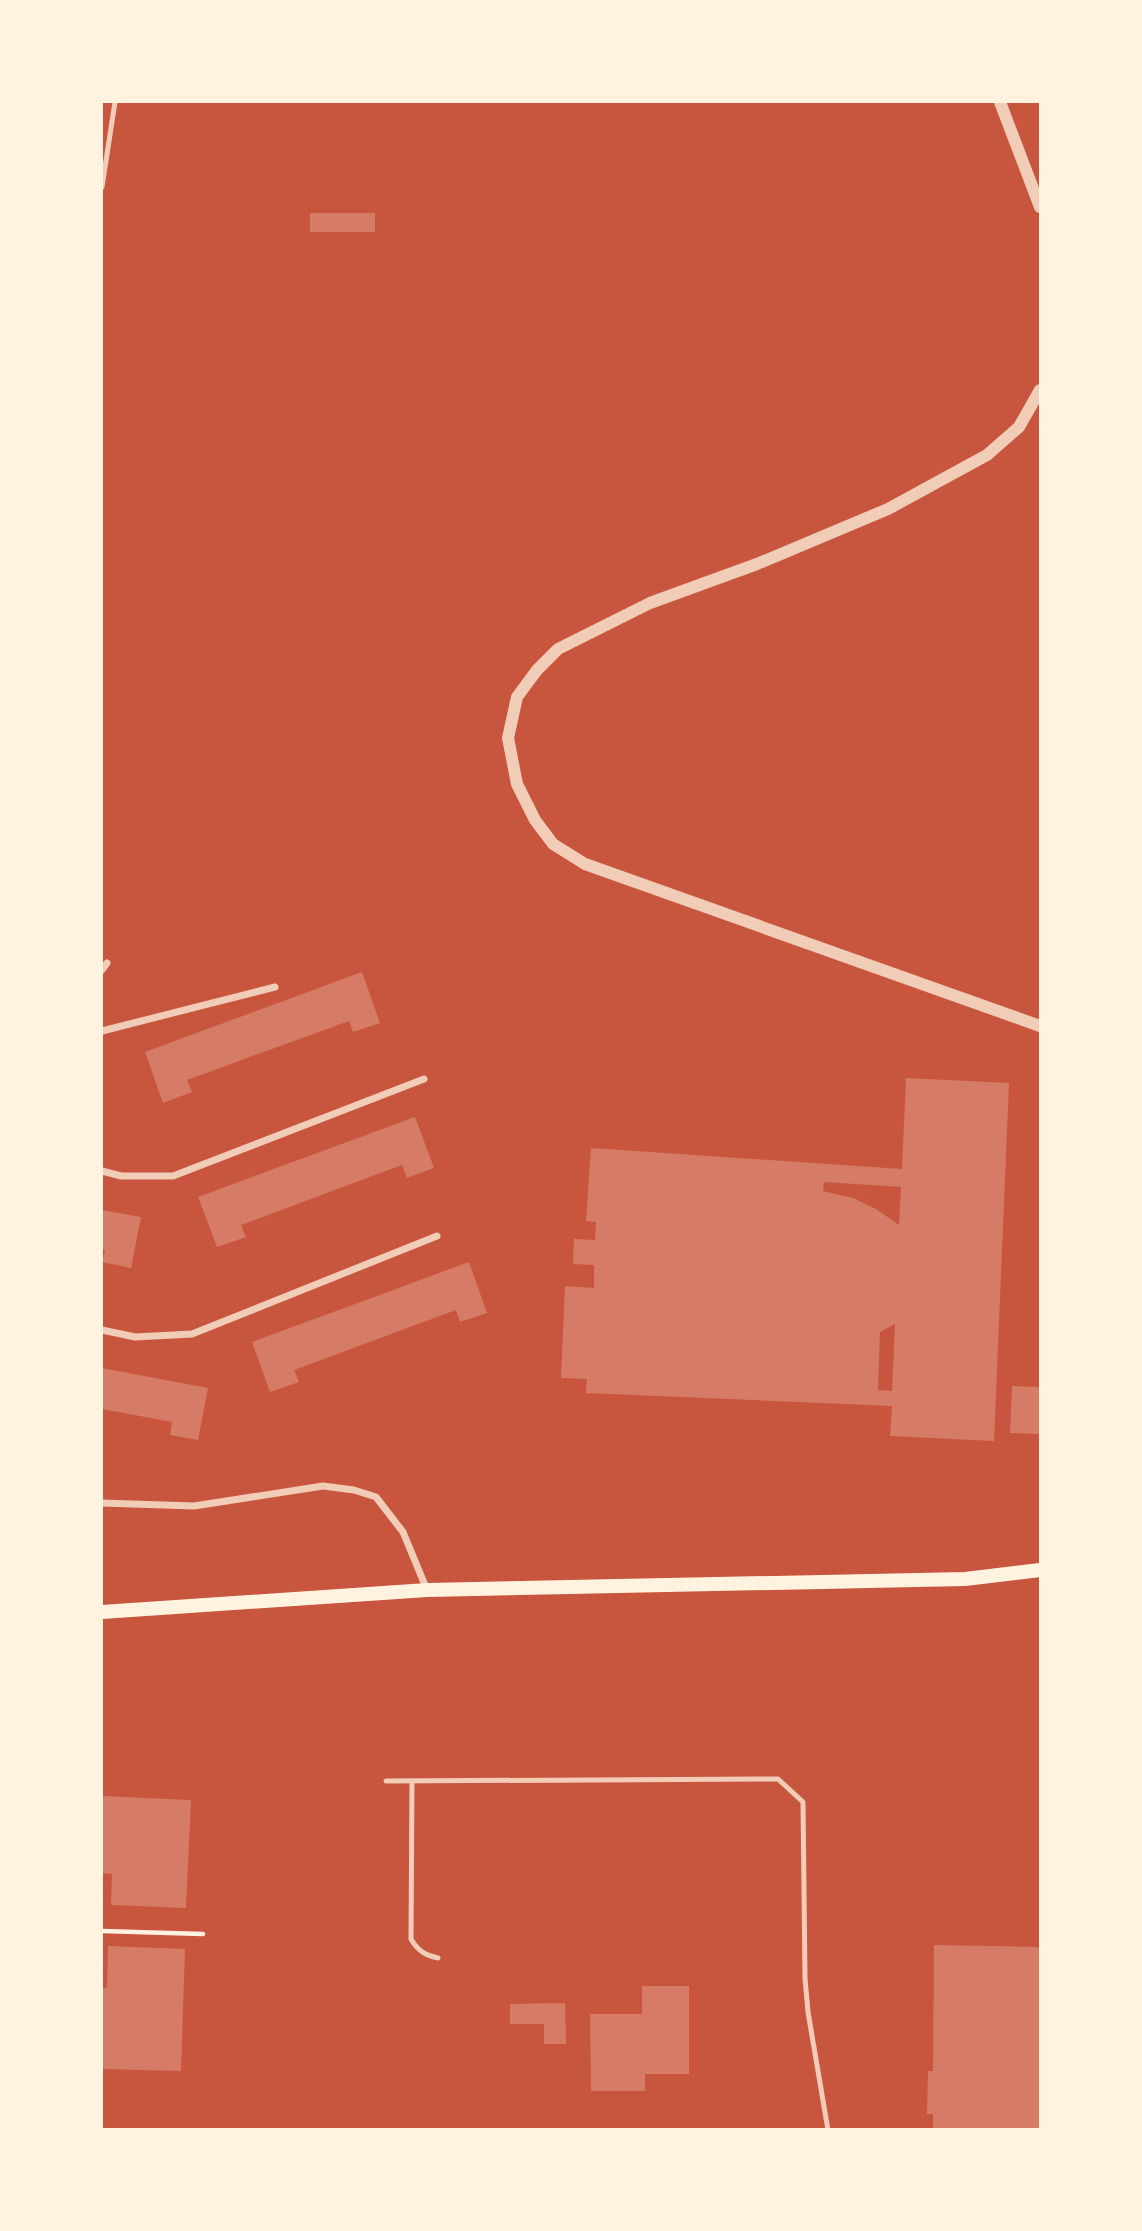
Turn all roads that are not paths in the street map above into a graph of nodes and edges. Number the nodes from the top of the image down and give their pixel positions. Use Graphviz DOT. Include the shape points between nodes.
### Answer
graph roads {
  1 [pos="115,102"];
  2 [pos="1000,102"];
  3 [pos="102,187"];
  4 [pos="1041,206"];
  5 [pos="1041,390"];
  6 [pos="107,963"];
  7 [pos="102,970"];
  8 [pos="275,986"];
  9 [pos="1041,1026"];
  10 [pos="102,1031"];
  11 [pos="424,1079"];
  12 [pos="102,1171"];
  13 [pos="437,1236"];
  14 [pos="102,1330"];
  15 [pos="102,1503"];
  16 [pos="1041,1570"];
  17 [pos="427,1590"];
  18 [pos="102,1612"];
  19 [pos="386,1781"];
  20 [pos="412,1781"];
  21 [pos="438,1958"];
  22 [pos="828,2130"];
  1 -- 3 [label="lane"];
  2 -- 4 [label="street"];
  5 -- 9 [label="street" via="1019,427 987,455 888,509 650,603 558,649 517,697 508,738 517,784 536,820 553,844 584,864"];
  6 -- 7 [label="street"];
  8 -- 10 [label="street"];
  11 -- 12 [label="street" via="173,1176 121,1176"];
  13 -- 14 [label="street" via="192,1334 135,1337"];
  15 -- 17 [label="street" via="194,1506 323,1486 354,1490 376,1497 403,1532"];
  16 -- 17 [label="main road" via="965,1578"];
  17 -- 18 [label="main road"];
  19 -- 20 [label="lane"];
  20 -- 21 [label="lane" via="411,1939 416,1949"];
  20 -- 22 [label="lane" via="778,1779 803,1802 807,2001"];
}
